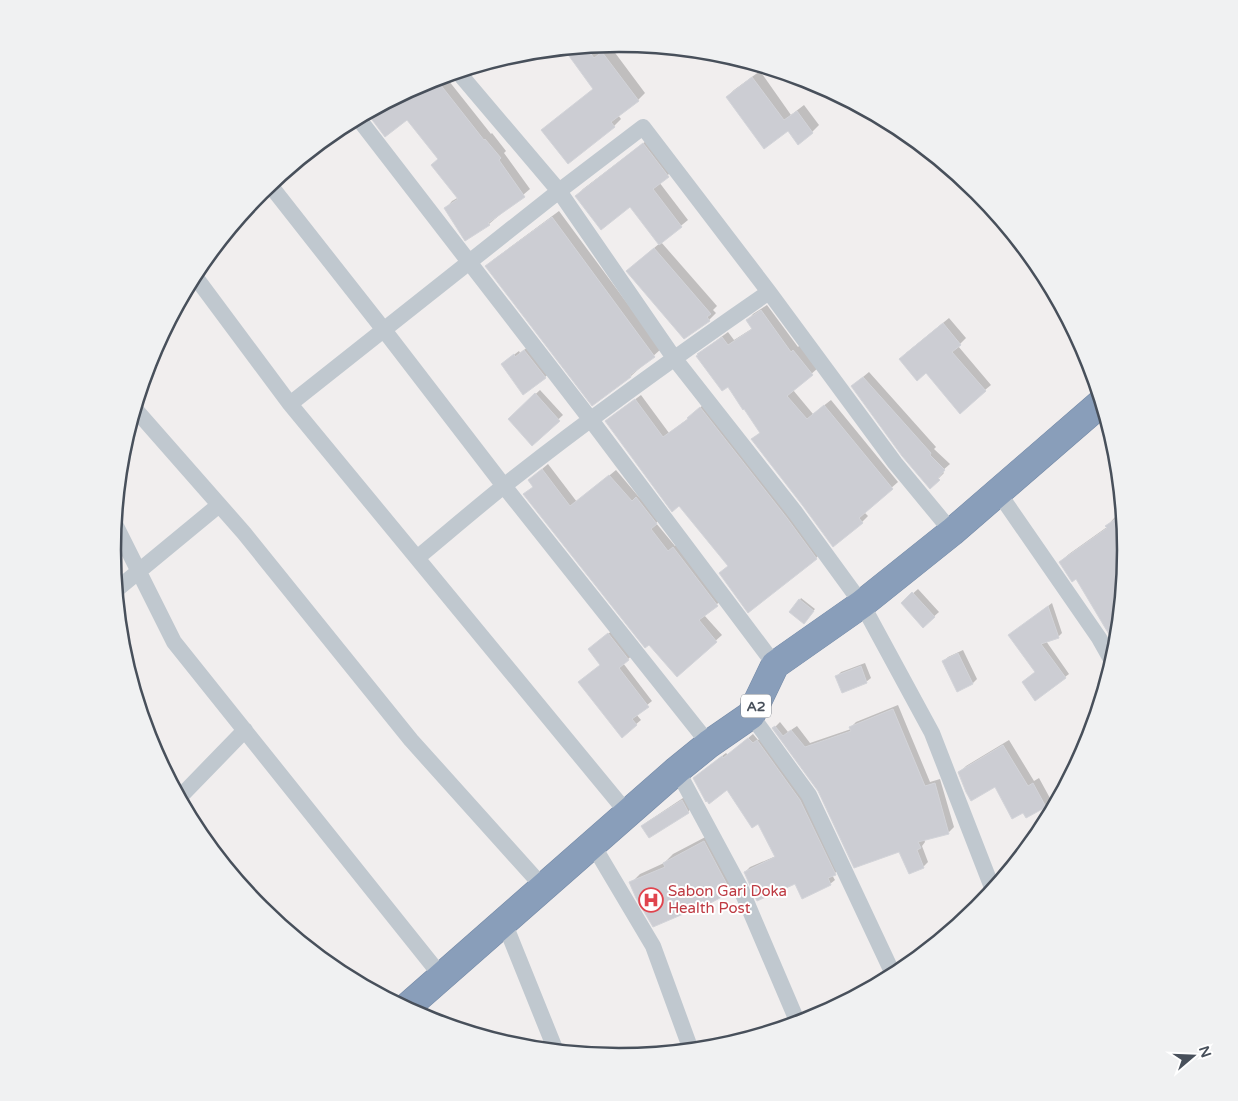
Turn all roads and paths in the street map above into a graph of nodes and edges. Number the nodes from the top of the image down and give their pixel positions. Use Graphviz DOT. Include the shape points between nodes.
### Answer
graph roads {
  1 [pos="463,78"];
  2 [pos="362,124"];
  3 [pos="275,191"];
  4 [pos="559,191"];
  5 [pos="469,262"];
  6 [pos="200,283"];
  7 [pos="769,292"];
  8 [pos="384,330"];
  9 [pos="674,358"];
  10 [pos="290,404"];
  11 [pos="1096,407"];
  12 [pos="140,415"];
  13 [pos="590,420"];
  14 [pos="504,486"];
  15 [pos="998,492"];
  16 [pos="219,505"];
  17 [pos="952,532"];
  18 [pos="121,537"];
  19 [pos="417,558"];
  20 [pos="139,572"];
  21 [pos="122,585"];
  22 [pos="862,604"];
  23 [pos="1106,651"];
  24 [pos="775,665"];
  25 [pos="751,715"];
  26 [pos="245,730"];
  27 [pos="709,744"];
  28 [pos="678,770"];
  29 [pos="184,793"];
  30 [pos="628,814"];
  31 [pos="593,845"];
  32 [pos="990,882"];
  33 [pos="544,888"];
  34 [pos="504,922"];
  35 [pos="890,968"];
  36 [pos="442,976"];
  37 [pos="412,1003"];
  38 [pos="795,1016"];
  39 [pos="689,1043"];
  40 [pos="553,1044"];
  1 -- 4 [label="street"];
  2 -- 5 [label="street"];
  3 -- 8 [label="street"];
  4 -- 5 [label="street"];
  4 -- 7 [label="street" via="642,127"];
  4 -- 9 [label="street"];
  5 -- 8 [label="street"];
  5 -- 13 [label="street"];
  6 -- 10 [label="street"];
  7 -- 9 [label="street"];
  7 -- 17 [label="street" via="894,463"];
  8 -- 10 [label="street"];
  8 -- 14 [label="street"];
  9 -- 13 [label="street"];
  9 -- 22 [label="street" via="795,512"];
  10 -- 19 [label="street"];
  11 -- 15 [label="highway, A2"];
  12 -- 16 [label="street"];
  13 -- 14 [label="street"];
  13 -- 24 [label="street"];
  14 -- 19 [label="street"];
  14 -- 27 [label="street"];
  15 -- 17 [label="highway, A2"];
  15 -- 23 [label="street"];
  16 -- 20 [label="street"];
  16 -- 33 [label="street" via="410,740"];
  17 -- 22 [label="highway, A2"];
  18 -- 20 [label="street"];
  19 -- 30 [label="street"];
  20 -- 21 [label="street"];
  20 -- 26 [label="street" via="174,642"];
  22 -- 24 [label="highway, A2"];
  22 -- 32 [label="street" via="932,733"];
  24 -- 25 [label="highway, A2"];
  25 -- 27 [label="highway, A2"];
  25 -- 35 [label="street" via="809,795"];
  26 -- 29 [label="street"];
  26 -- 36 [label="street"];
  27 -- 28 [label="highway, A2"];
  28 -- 30 [label="highway, A2"];
  28 -- 38 [label="street" via="740,887"];
  30 -- 31 [label="highway, A2"];
  31 -- 33 [label="highway, A2"];
  31 -- 39 [label="street" via="653,946"];
  33 -- 34 [label="highway, A2"];
  34 -- 36 [label="highway, A2"];
  34 -- 40 [label="street"];
  36 -- 37 [label="highway, A2"];
}
